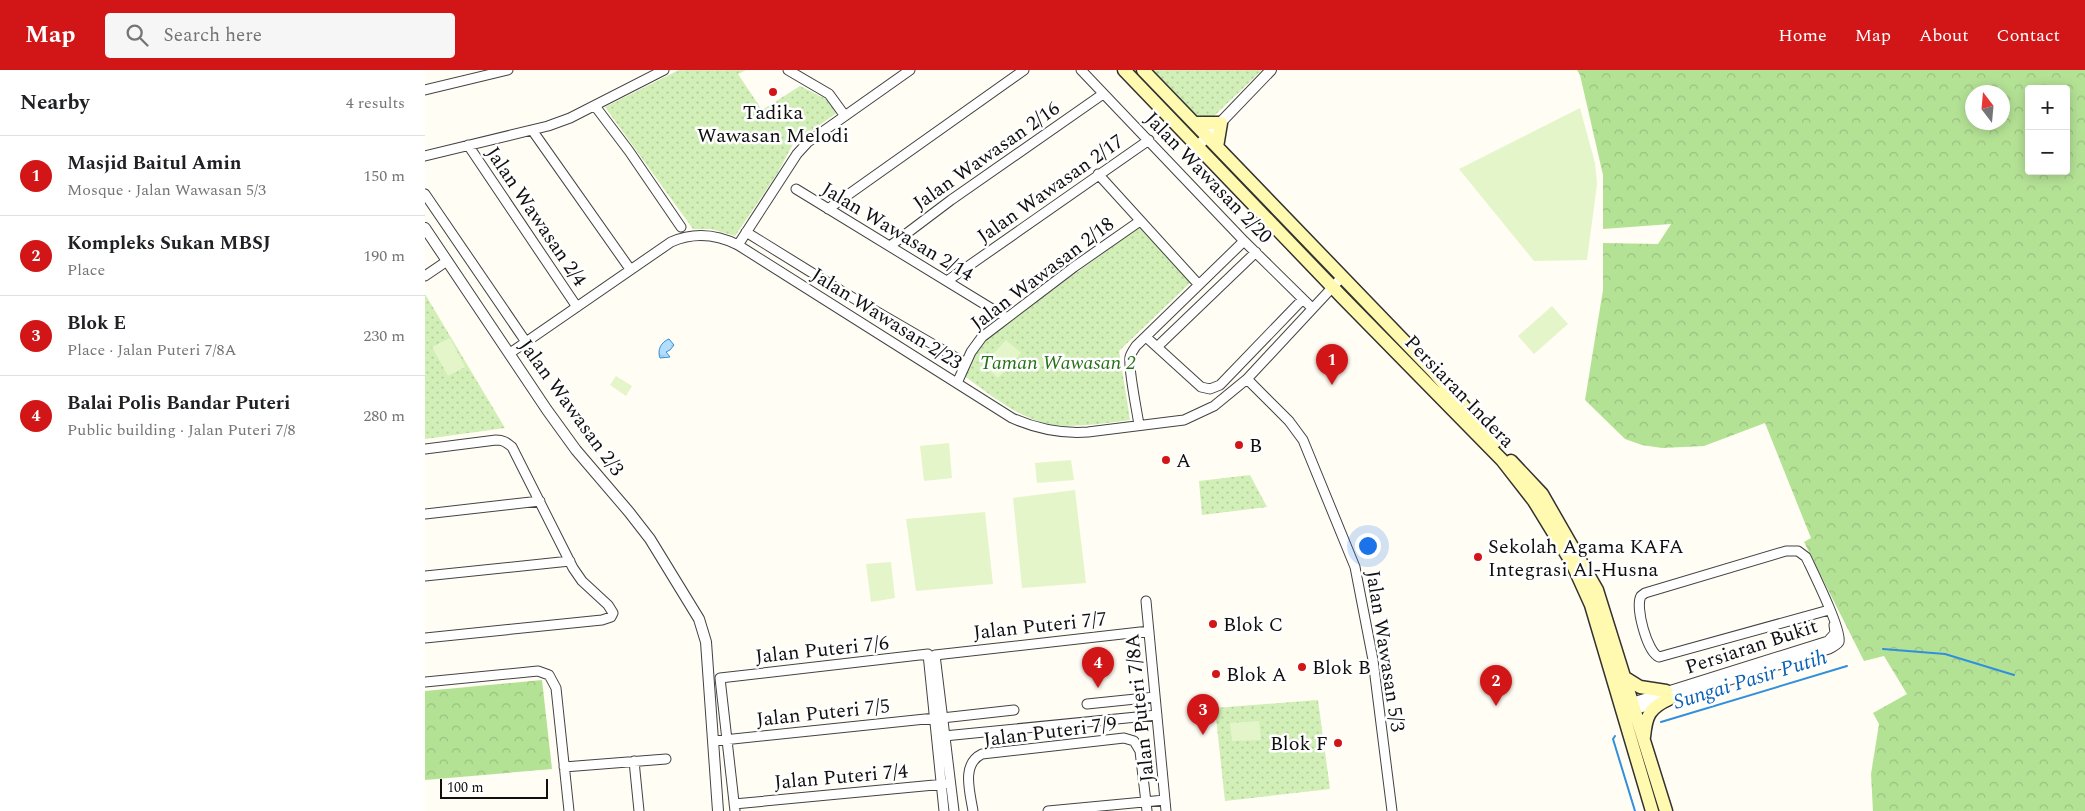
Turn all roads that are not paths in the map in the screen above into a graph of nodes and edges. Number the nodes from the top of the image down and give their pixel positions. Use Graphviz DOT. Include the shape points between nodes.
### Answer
graph roads {
  1 [pos="508,70"];
  2 [pos="664,70"];
  3 [pos="789,70"];
  4 [pos="911,70"];
  5 [pos="1024,70"];
  6 [pos="1081,70"];
  7 [pos="1125,70"];
  8 [pos="1143,70"];
  9 [pos="1271,70"];
  10 [pos="897,74"];
  11 [pos="425,90"];
  12 [pos="1103,94"];
  13 [pos="595,106"];
  14 [pos="845,116"];
  15 [pos="1194,123"];
  16 [pos="1221,123"];
  17 [pos="532,130"];
  18 [pos="1207,137"];
  19 [pos="1149,140"];
  20 [pos="468,145"];
  21 [pos="1197,147"];
  22 [pos="1217,147"];
  23 [pos="425,156"];
  24 [pos="1099,174"];
  25 [pos="796,189"];
  26 [pos="425,194"];
  27 [pos="828,209"];
  28 [pos="1140,221"];
  29 [pos="681,227"];
  30 [pos="425,228"];
  31 [pos="746,232"];
  32 [pos="1244,241"];
  33 [pos="738,245"];
  34 [pos="890,246"];
  35 [pos="1257,252"];
  36 [pos="447,262"];
  37 [pos="630,269"];
  38 [pos="425,276"];
  39 [pos="1342,277"];
  40 [pos="947,281"];
  41 [pos="1199,285"];
  42 [pos="1333,287"];
  43 [pos="1302,300"];
  44 [pos="577,307"];
  45 [pos="1312,308"];
  46 [pos="1007,318"];
  47 [pos="1147,337"];
  48 [pos="526,342"];
  49 [pos="1157,347"];
  50 [pos="510,353"];
  51 [pos="965,363"];
  52 [pos="1247,379"];
  53 [pos="957,383"];
  54 [pos="1139,425"];
  55 [pos="425,449"];
  56 [pos="540,501"];
  57 [pos="425,514"];
  58 [pos="569,562"];
  59 [pos="425,576"];
  60 [pos="1146,601"];
  61 [pos="1831,614"];
  62 [pos="1149,631"];
  63 [pos="425,638"];
  64 [pos="931,654"];
  65 [pos="1624,678"];
  66 [pos="425,682"];
  67 [pos="1668,695"];
  68 [pos="1155,697"];
  69 [pos="1087,704"];
  70 [pos="1628,708"];
  71 [pos="1013,710"];
  72 [pos="1157,715"];
  73 [pos="939,718"];
  74 [pos="945,736"];
  75 [pos="1644,738"];
  76 [pos="728,739"];
  77 [pos="714,741"];
  78 [pos="667,759"];
  79 [pos="634,761"];
  80 [pos="564,767"];
  81 [pos="946,784"];
  82 [pos="1165,800"];
  83 [pos="1147,806"];
  84 [pos="734,807"];
  85 [pos="569,811"];
  86 [pos="639,811"];
  87 [pos="718,811"];
  88 [pos="944,811"];
  89 [pos="954,811"];
  90 [pos="973,811"];
  91 [pos="1048,811"];
  92 [pos="1166,811"];
  93 [pos="1392,811"];
  94 [pos="1652,811"];
  95 [pos="1666,811"];
  1 -- 11 [label="street"];
  2 -- 13 [label="street"];
  3 -- 14 [label="street" via="829,94"];
  4 -- 10 [label="street"];
  5 -- 27 [label="street"];
  6 -- 12 [label="street, Jalan Wawasan 2/20"];
  7 -- 21 [label="main road, Persiaran Indera"];
  8 -- 15 [label="main road, Persiaran Indera"];
  9 -- 16 [label="street"];
  10 -- 14 [label="street"];
  12 -- 19 [label="street, Jalan Wawasan 2/20"];
  12 -- 34 [label="street, Jalan Wawasan 2/16"];
  13 -- 17 [label="street"];
  13 -- 29 [label="street"];
  14 -- 31 [label="street" via="808,142 797,154"];
  15 -- 16 [label="main road"];
  15 -- 18 [label="main road, Persiaran Indera"];
  16 -- 18 [label="street"];
  16 -- 22 [label="main road"];
  17 -- 20 [label="street"];
  17 -- 37 [label="street"];
  18 -- 21 [label="street"];
  18 -- 22 [label="main road, Persiaran Indera"];
  19 -- 24 [label="street, Jalan Wawasan 2/17"];
  19 -- 32 [label="street, Jalan Wawasan 2/20"];
  20 -- 23 [label="street"];
  20 -- 44 [label="street, Jalan Wawasan 2/4"];
  21 -- 42 [label="main road, Persiaran Indera"];
  22 -- 39 [label="main road, Persiaran Indera"];
  24 -- 28 [label="street"];
  24 -- 40 [label="street, Jalan Wawasan 2/17"];
  25 -- 27 [label="street, Jalan Wawasan 2/14"];
  26 -- 48 [label="street, Jalan Wawasan 2/3"];
  27 -- 34 [label="street, Jalan Wawasan 2/14"];
  28 -- 41 [label="street"];
  28 -- 46 [label="street, Jalan Wawasan 2/18"];
  30 -- 36 [label="street, Jalan Wawasan 2/3"];
  31 -- 33 [label="street"];
  31 -- 51 [label="street"];
  32 -- 35 [label="street, Jalan Wawasan 2/20"];
  32 -- 41 [label="street"];
  33 -- 37 [label="street, Jalan Wawasan 2/23" via="719,237 680,238"];
  33 -- 53 [label="street, Jalan Wawasan 2/23"];
  34 -- 40 [label="street, Jalan Wawasan 2/14"];
  35 -- 43 [label="street, Jalan Wawasan 2/20"];
  35 -- 49 [label="street"];
  36 -- 38 [label="street"];
  36 -- 50 [label="street, Jalan Wawasan 2/3"];
  37 -- 44 [label="street, Jalan Wawasan 2/23"];
  39 -- 42 [label="street, Jalan Wawasan 2/23"];
  39 -- 65 [label="main road, Persiaran Indera" via="1433,371 1543,494 1597,590"];
  40 -- 46 [label="street, Jalan Wawasan 2/14"];
  41 -- 47 [label="street"];
  42 -- 45 [label="street, Jalan Wawasan 2/23"];
  42 -- 70 [label="main road, Persiaran Indera" via="1501,460 1534,501 1582,583"];
  43 -- 45 [label="street, Jalan Wawasan 2/20"];
  43 -- 49 [label="street" via="1215,388 1201,387"];
  44 -- 48 [label="street, Jalan Wawasan 2/23"];
  45 -- 52 [label="street, Jalan Wawasan 2/23"];
  46 -- 51 [label="street, Jalan Wawasan 2/18" via="982,337"];
  47 -- 49 [label="street"];
  47 -- 54 [label="street" via="1136,346 1131,356"];
  48 -- 50 [label="street, Jalan Wawasan 2/23"];
  50 -- 77 [label="street, Jalan Wawasan 2/3" via="570,442 641,526 699,619 704,632"];
  51 -- 53 [label="street, Jalan Wawasan 2/18"];
  52 -- 54 [label="street, Jalan Wawasan 2/23" via="1225,399 1194,416"];
  52 -- 93 [label="street, Jalan Wawasan 5/3" via="1289,421 1303,440 1355,567 1373,660"];
  53 -- 54 [label="street, Jalan Wawasan 2/23" via="1012,418 1049,430 1074,433"];
  55 -- 56 [label="street" via="505,441 512,447"];
  56 -- 57 [label="street"];
  56 -- 58 [label="street"];
  58 -- 59 [label="street"];
  58 -- 63 [label="street" via="582,581 607,605 613,613 611,617"];
  60 -- 62 [label="street, Jalan Puteri 7/8A"];
  61 -- 61 [label="street" via="1663,657 1653,653 1638,607 1645,593 1793,550 1806,557"];
  61 -- 67 [label="street, Persiaran Bukit" via="1839,638 1829,649"];
  62 -- 64 [label="street, Jalan Puteri 7/7"];
  62 -- 68 [label="street, Jalan Puteri 7/8A"];
  64 -- 73 [label="street"];
  64 -- 76 [label="street, Jalan Puteri 7/6" via="720,678"];
  65 -- 67 [label="main road" via="1640,687"];
  65 -- 70 [label="main road, Persiaran Indera"];
  66 -- 80 [label="street" via="538,671 549,675 555,688"];
  67 -- 70 [label="street, Persiaran Bukit"];
  67 -- 75 [label="main road" via="1653,707 1646,720"];
  68 -- 69 [label="street"];
  68 -- 72 [label="street, Jalan Puteri 7/8A"];
  70 -- 75 [label="main road, Persiaran Indera"];
  70 -- 94 [label="main road, Persiaran Indera"];
  71 -- 73 [label="street, Jalan Puteri 7/5"];
  72 -- 74 [label="street"];
  72 -- 82 [label="street, Jalan Puteri 7/8A"];
  73 -- 74 [label="street"];
  73 -- 76 [label="street, Jalan Puteri 7/5"];
  73 -- 81 [label="street"];
  74 -- 81 [label="street"];
  75 -- 95 [label="main road, Persiaran Indera"];
  76 -- 77 [label="street, Jalan Puteri 7/5"];
  76 -- 84 [label="street"];
  77 -- 87 [label="street, Jalan Wawasan 2/3"];
  78 -- 79 [label="street"];
  79 -- 80 [label="street"];
  79 -- 86 [label="street"];
  80 -- 85 [label="street"];
  81 -- 84 [label="street, Jalan Puteri 7/4"];
  81 -- 88 [label="street"];
  81 -- 89 [label="street"];
  82 -- 83 [label="street"];
  82 -- 92 [label="street, Jalan Puteri 7/8A"];
  83 -- 90 [label="street, Jalan Puteri 7/9" via="1140,751 1134,741 1124,738 987,752 973,759 968,772"];
  83 -- 91 [label="street"];
}
